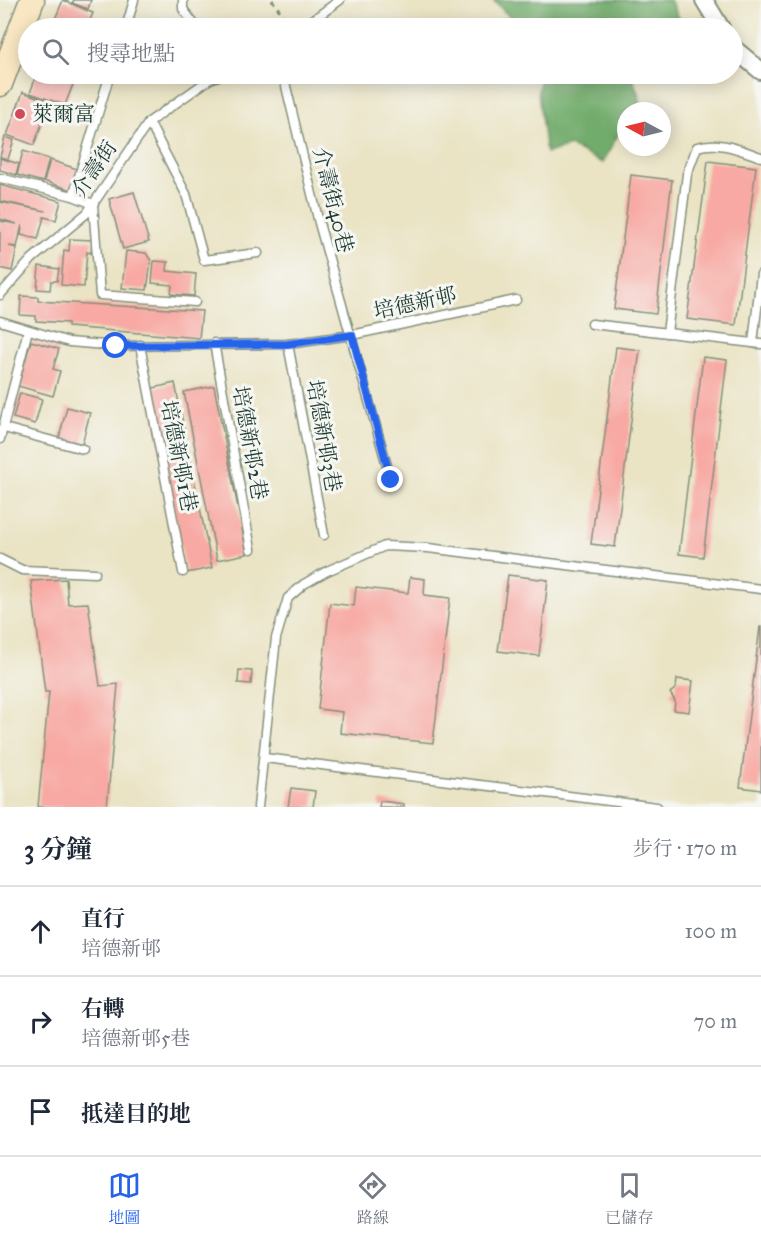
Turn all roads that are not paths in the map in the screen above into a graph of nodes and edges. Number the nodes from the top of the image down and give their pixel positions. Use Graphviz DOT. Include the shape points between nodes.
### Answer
graph roads {
  1 [pos="32,0"];
  2 [pos="134,0"];
  3 [pos="183,0"];
  4 [pos="340,0"];
  5 [pos="704,0"];
  6 [pos="25,18"];
  7 [pos="129,18"];
  8 [pos="190,18"];
  9 [pos="316,18"];
  10 [pos="716,18"];
  11 [pos="18,37"];
  12 [pos="743,56"];
  13 [pos="761,71"];
  14 [pos="0,84"];
  15 [pos="107,84"];
  16 [pos="203,84"];
  17 [pos="286,84"];
  18 [pos="148,122"];
  19 [pos="761,157"];
  20 [pos="0,178"];
  21 [pos="73,196"];
  22 [pos="93,204"];
  23 [pos="258,253"];
  24 [pos="761,274"];
  25 [pos="0,295"];
  26 [pos="516,300"];
  27 [pos="195,302"];
  28 [pos="0,321"];
  29 [pos="592,324"];
  30 [pos="28,330"];
  31 [pos="667,333"];
  32 [pos="352,335"];
  33 [pos="213,343"];
  34 [pos="288,344"];
  35 [pos="757,344"];
  36 [pos="140,345"];
  37 [pos="4,428"];
  38 [pos="0,439"];
  39 [pos="83,449"];
  40 [pos="391,480"];
  41 [pos="324,535"];
  42 [pos="251,549"];
  43 [pos="0,559"];
  44 [pos="183,572"];
  45 [pos="95,573"];
  46 [pos="761,589"];
  47 [pos="265,758"];
  48 [pos="608,804"];
  49 [pos="258,807"];
  50 [pos="657,807"];
  1 -- 6 [label="main road"];
  2 -- 7 [label="lane"];
  3 -- 8 [label="lane" via="183,9"];
  4 -- 9 [label="lane"];
  5 -- 10 [label="street"];
  11 -- 14 [label="main road"];
  12 -- 13 [label="street"];
  15 -- 21 [label="lane"];
  16 -- 18 [label="lane, 介壽街"];
  17 -- 32 [label="lane, 介壽街40巷" via="319,224"];
  18 -- 22 [label="lane, 介壽街"];
  18 -- 23 [label="lane" via="186,194 204,260"];
  19 -- 31 [label="lane" via="733,147 697,147 687,174"];
  20 -- 21 [label="lane"];
  21 -- 22 [label="lane"];
  22 -- 25 [label="lane, 介壽街" via="32,259"];
  22 -- 27 [label="lane" via="100,295"];
  24 -- 35 [label="lane"];
  26 -- 32 [label="lane, 培德新邨"];
  28 -- 30 [label="lane, 培德新邨"];
  29 -- 31 [label="lane"];
  30 -- 36 [label="lane, 培德新邨" via="69,342"];
  30 -- 37 [label="lane"];
  31 -- 35 [label="lane"];
  32 -- 34 [label="lane, 培德新邨"];
  32 -- 40 [label="lane, 介壽街40巷"];
  33 -- 34 [label="lane, 培德新邨"];
  33 -- 36 [label="lane, 培德新邨"];
  33 -- 42 [label="lane, 培德新邨2巷"];
  34 -- 41 [label="lane, 培德新邨3巷"];
  36 -- 44 [label="lane, 培德新邨1巷"];
  37 -- 38 [label="lane"];
  37 -- 39 [label="lane"];
  43 -- 45 [label="lane" via="22,570"];
  46 -- 47 [label="lane" via="385,546 327,571 288,598 276,638"];
  47 -- 48 [label="lane"];
  47 -- 49 [label="lane"];
  48 -- 50 [label="lane"];
}
